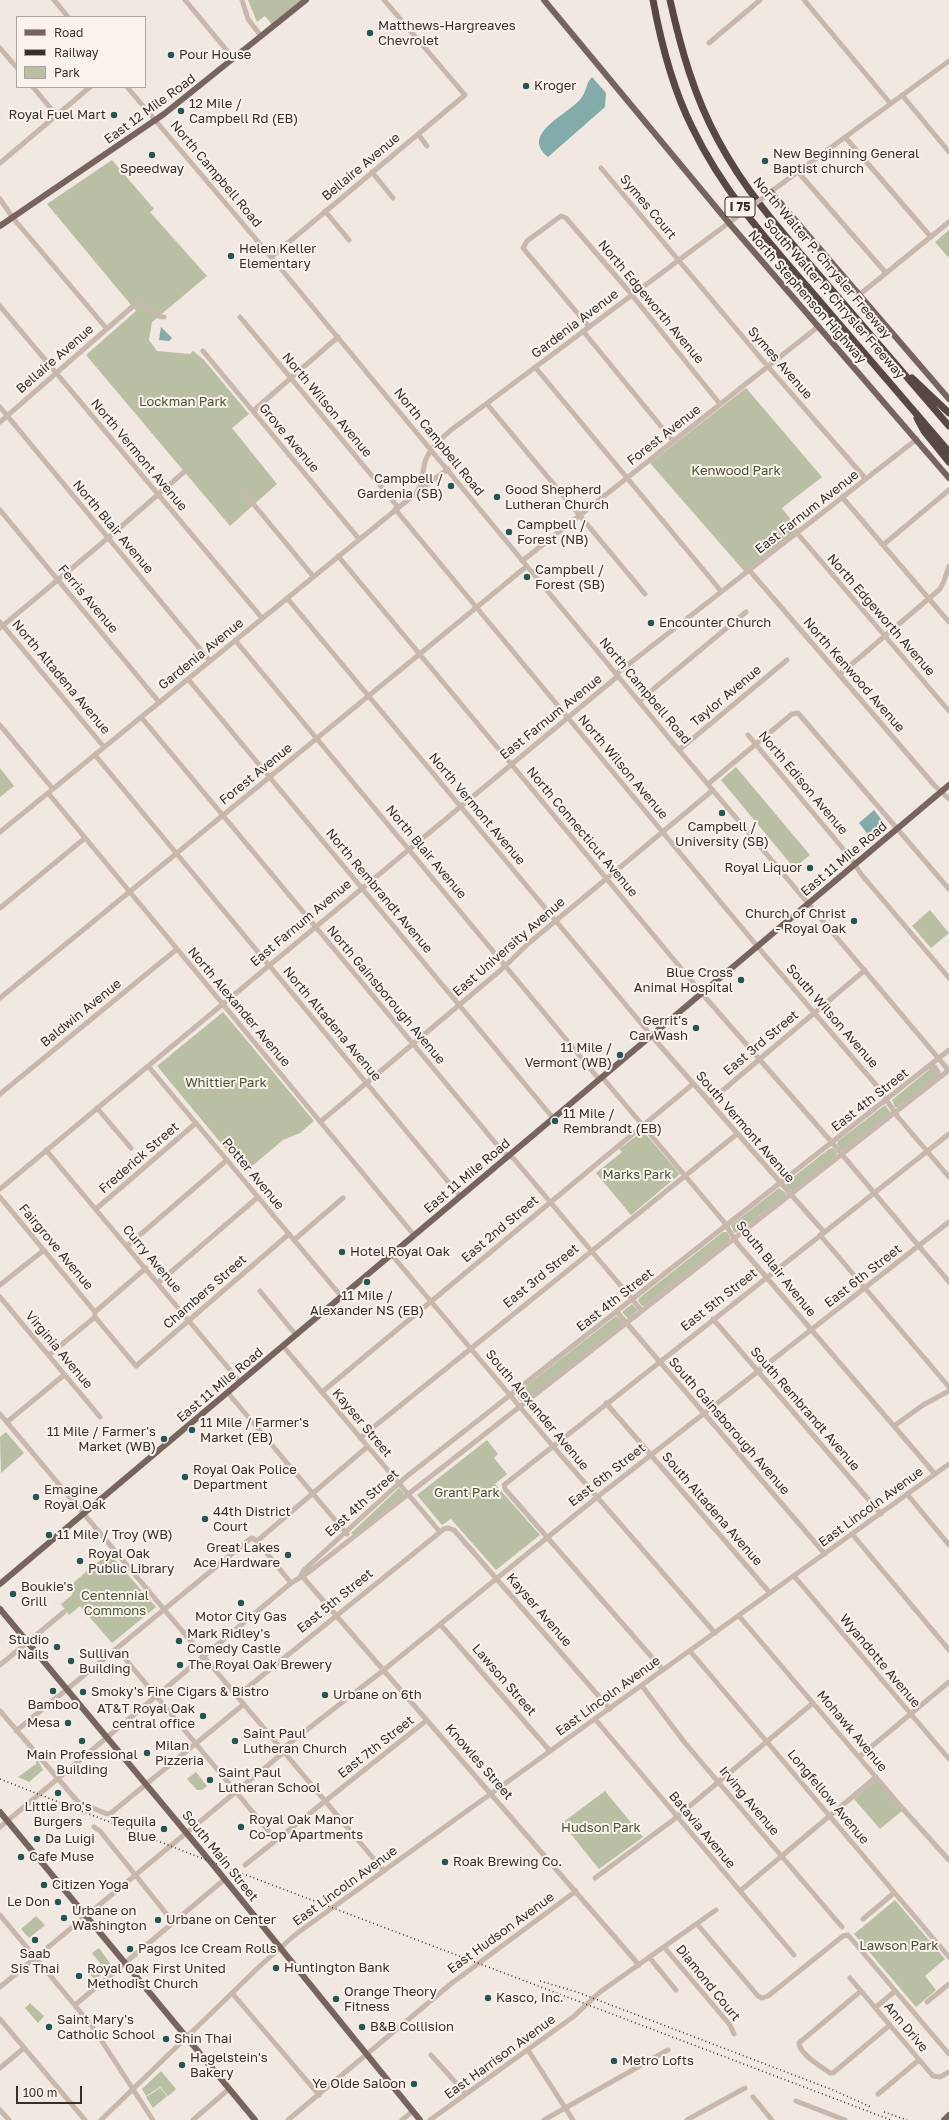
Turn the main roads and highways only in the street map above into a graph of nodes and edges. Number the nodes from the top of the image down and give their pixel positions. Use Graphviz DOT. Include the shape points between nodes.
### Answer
graph roads {
  1 [pos="306,0"];
  2 [pos="544,0"];
  3 [pos="652,0"];
  4 [pos="672,0"];
  5 [pos="769,193"];
  6 [pos="0,226"];
  7 [pos="895,363"];
  8 [pos="949,399"];
  9 [pos="911,407"];
  10 [pos="949,413"];
  11 [pos="949,426"];
  12 [pos="949,452"];
  13 [pos="949,462"];
  14 [pos="949,478"];
  15 [pos="949,785"];
  16 [pos="0,1584"];
  17 [pos="0,1609"];
  18 [pos="0,1812"];
  19 [pos="949,2115"];
  20 [pos="255,2120"];
  21 [pos="420,2120"];
  22 [pos="944,2120"];
  1 -- 6 [label="main road, East 12 Mile Road" via="156,120"];
  2 -- 14 [label="main road, North Stephenson Highway" via="729,223"];
  3 -- 9 [label="highway, South Walter P. Chrysler Freeway / I 75" via="668,64 684,110 728,191"];
  4 -- 7 [label="highway, North Walter P. Chrysler Freeway / I 75" via="673,15 696,92 715,134 735,169 774,223"];
  5 -- 8 [label="main road"];
  7 -- 10 [label="highway"];
  7 -- 11 [label="highway, North Walter P. Chrysler Freeway / I 75"];
  9 -- 12 [label="highway, South Walter P. Chrysler Freeway / I 75"];
  9 -- 13 [label="highway" via="924,431"];
  15 -- 16 [label="main road, East 11 Mile Road"];
  17 -- 21 [label="main road, South Main Street" via="225,1879"];
  18 -- 20 [label="main road"];
  19 -- 22 [label="main road"];
}
